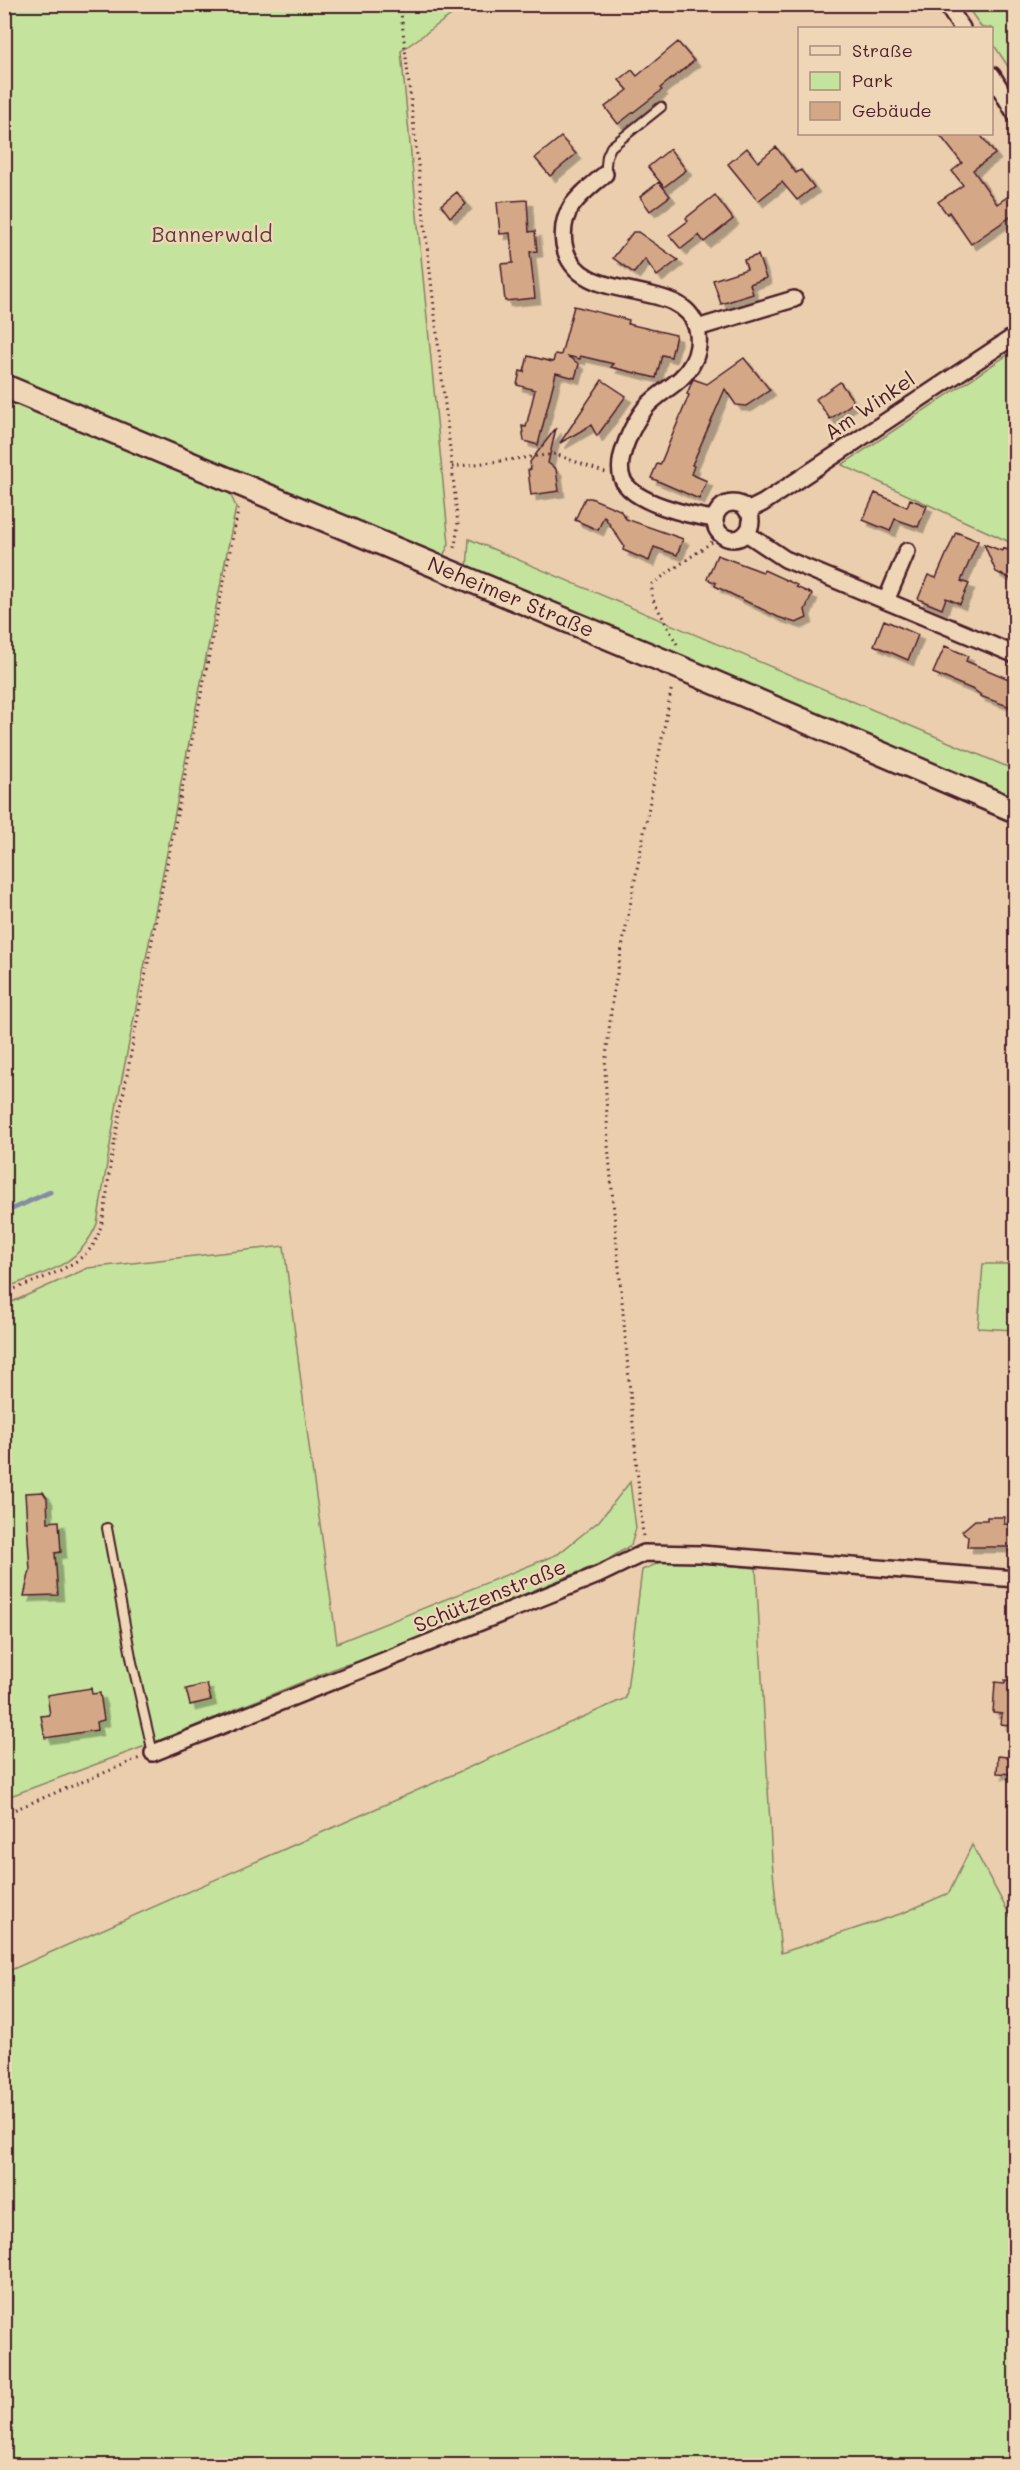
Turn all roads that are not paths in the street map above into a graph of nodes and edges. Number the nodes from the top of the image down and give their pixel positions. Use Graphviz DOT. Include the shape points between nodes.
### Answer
graph roads {
  1 [pos="946,4"];
  2 [pos="961,27"];
  3 [pos="993,77"];
  4 [pos="661,107"];
  5 [pos="1016,115"];
  6 [pos="605,174"];
  7 [pos="794,299"];
  8 [pos="697,328"];
  9 [pos="1016,335"];
  10 [pos="4,386"];
  11 [pos="747,511"];
  12 [pos="715,519"];
  13 [pos="746,533"];
  14 [pos="907,551"];
  15 [pos="886,601"];
  16 [pos="1015,654"];
  17 [pos="1016,811"];
  18 [pos="107,1528"];
  19 [pos="1016,1579"];
  20 [pos="153,1753"];
  1 -- 2 [label="street"];
  3 -- 5 [label="street"];
  4 -- 6 [label="lane" via="611,147"];
  6 -- 8 [label="street" via="568,211 563,232 569,259 601,284 676,304"];
  7 -- 8 [label="street"];
  8 -- 12 [label="street" via="699,339 692,364 645,408 634,426 624,448 622,478 630,489 652,501"];
  9 -- 11 [label="street, Am Winkel"];
  10 -- 17 [label="main road, Neheimer Straße"];
  11 -- 12 [label="street" via="729,504"];
  11 -- 13 [label="street" via="750,522"];
  12 -- 13 [label="street" via="722,535 733,539"];
  13 -- 15 [label="street" via="785,559"];
  14 -- 15 [label="street"];
  15 -- 16 [label="street"];
  18 -- 20 [label="lane"];
  19 -- 20 [label="street, Schützenstraße" via="644,1553 598,1575"];
}
